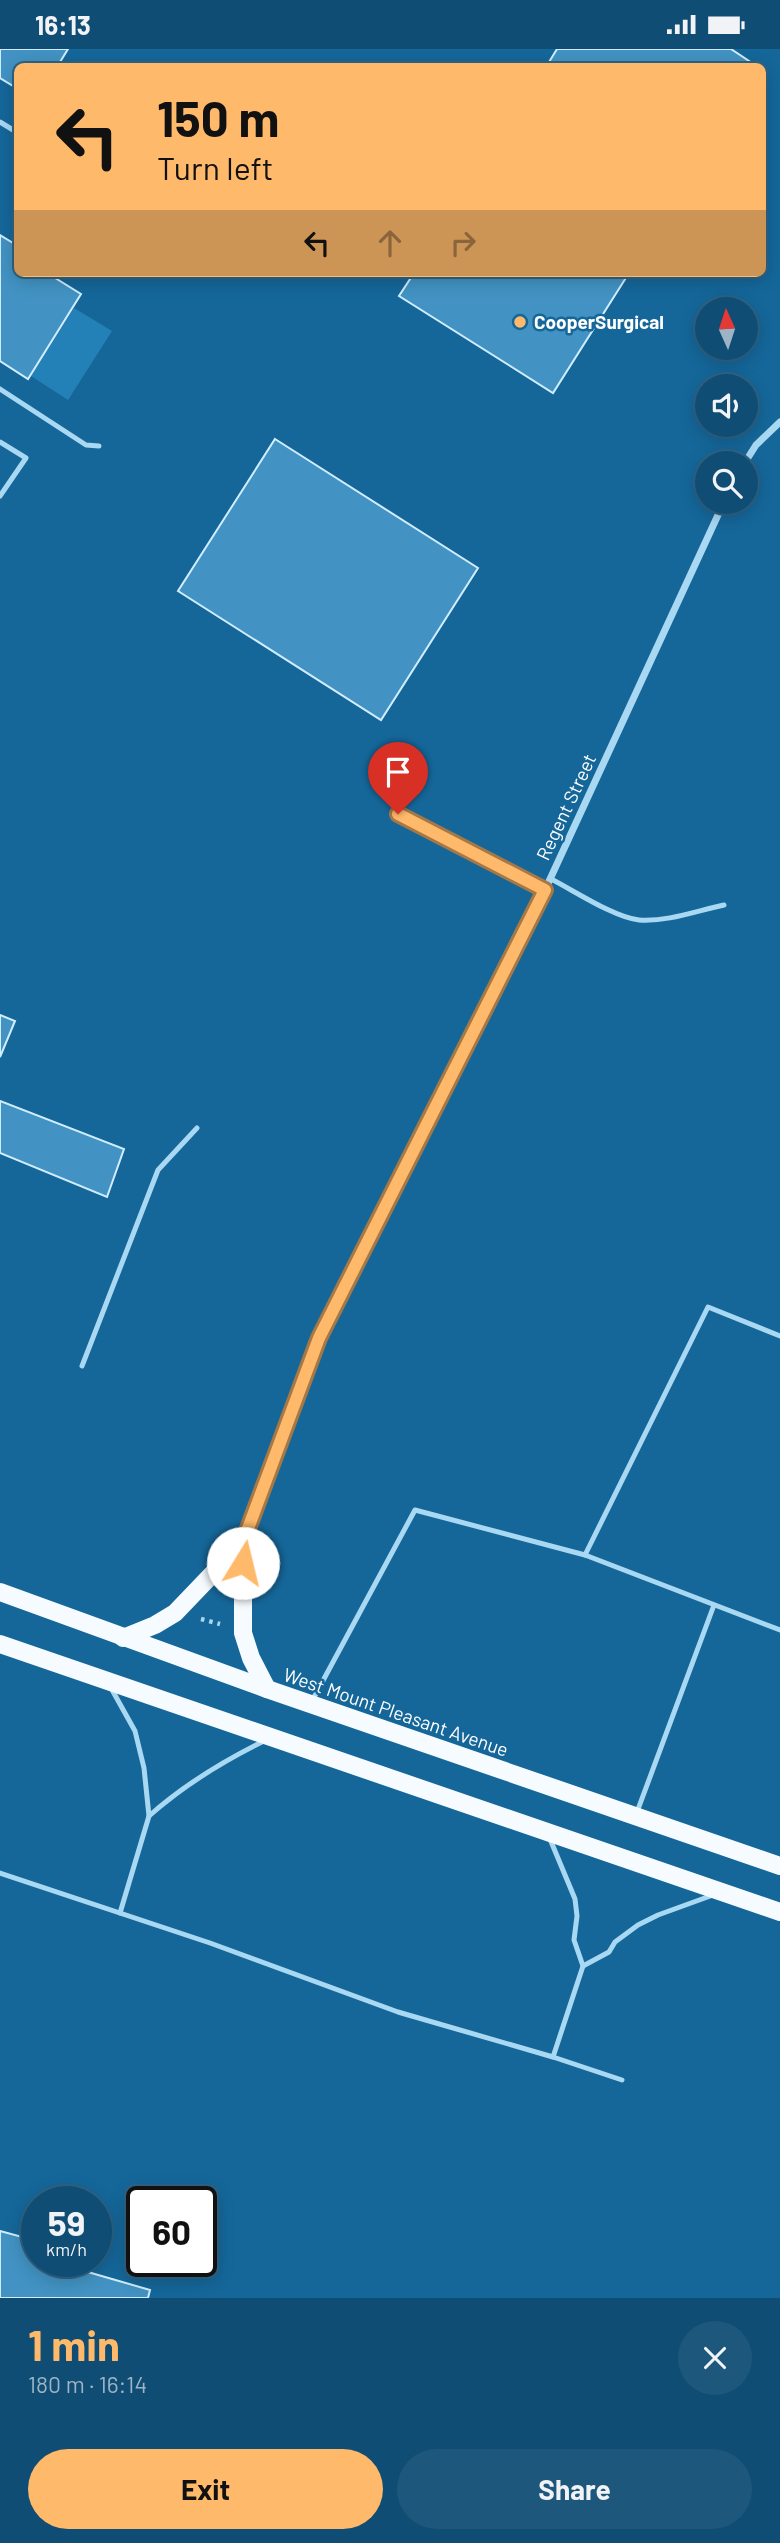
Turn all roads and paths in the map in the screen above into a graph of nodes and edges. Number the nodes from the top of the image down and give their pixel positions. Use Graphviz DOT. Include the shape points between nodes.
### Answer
graph roads {
  1 [pos="0,389"];
  2 [pos="780,422"];
  3 [pos="0,442"];
  4 [pos="99,446"];
  5 [pos="752,451"];
  6 [pos="0,496"];
  7 [pos="718,514"];
  8 [pos="398,814"];
  9 [pos="551,879"];
  10 [pos="545,890"];
  11 [pos="724,905"];
  12 [pos="197,1128"];
  13 [pos="780,1336"];
  14 [pos="82,1366"];
  15 [pos="243,1542"];
  16 [pos="585,1555"];
  17 [pos="0,1592"];
  18 [pos="714,1605"];
  19 [pos="780,1630"];
  20 [pos="123,1639"];
  21 [pos="0,1644"];
  22 [pos="108,1682"];
  23 [pos="267,1689"];
  24 [pos="311,1704"];
  25 [pos="271,1738"];
  26 [pos="149,1816"];
  27 [pos="635,1818"];
  28 [pos="548,1834"];
  29 [pos="780,1867"];
  30 [pos="0,1874"];
  31 [pos="722,1892"];
  32 [pos="780,1912"];
  33 [pos="120,1913"];
  34 [pos="583,1966"];
  35 [pos="553,2057"];
  36 [pos="622,2080"];
  1 -- 4 [label="lane" via="86,445"];
  2 -- 5 [label="street"];
  3 -- 6 [label="lane" via="26,458"];
  7 -- 9 [label="street, Regent Street"];
  8 -- 10 [label="lane"];
  9 -- 10 [label="street, Regent Street"];
  9 -- 11 [label="lane" via="636,920"];
  10 -- 15 [label="street, Regent Street" via="319,1338"];
  12 -- 14 [label="lane" via="158,1170"];
  13 -- 16 [label="lane" via="708,1307"];
  15 -- 20 [label="main road" via="175,1613"];
  15 -- 23 [label="main road" via="243,1633"];
  16 -- 18 [label="lane"];
  16 -- 24 [label="lane" via="415,1510"];
  17 -- 20 [label="main road, West Mount Pleasant Avenue"];
  18 -- 19 [label="lane"];
  18 -- 27 [label="lane"];
  20 -- 23 [label="main road, West Mount Pleasant Avenue"];
  21 -- 22 [label="main road"];
  22 -- 25 [label="main road"];
  22 -- 26 [label="lane" via="135,1731"];
  23 -- 24 [label="main road, West Mount Pleasant Avenue"];
  24 -- 27 [label="main road, West Mount Pleasant Avenue"];
  25 -- 26 [label="lane" via="222,1761"];
  25 -- 28 [label="main road"];
  26 -- 33 [label="lane"];
  27 -- 29 [label="main road, West Mount Pleasant Avenue"];
  28 -- 31 [label="main road"];
  28 -- 34 [label="lane" via="575,1899 574,1940"];
  30 -- 33 [label="lane"];
  31 -- 32 [label="main road"];
  31 -- 34 [label="lane" via="638,1925 608,1952"];
  33 -- 35 [label="lane" via="398,2012"];
  34 -- 35 [label="lane"];
  35 -- 36 [label="lane"];
}
